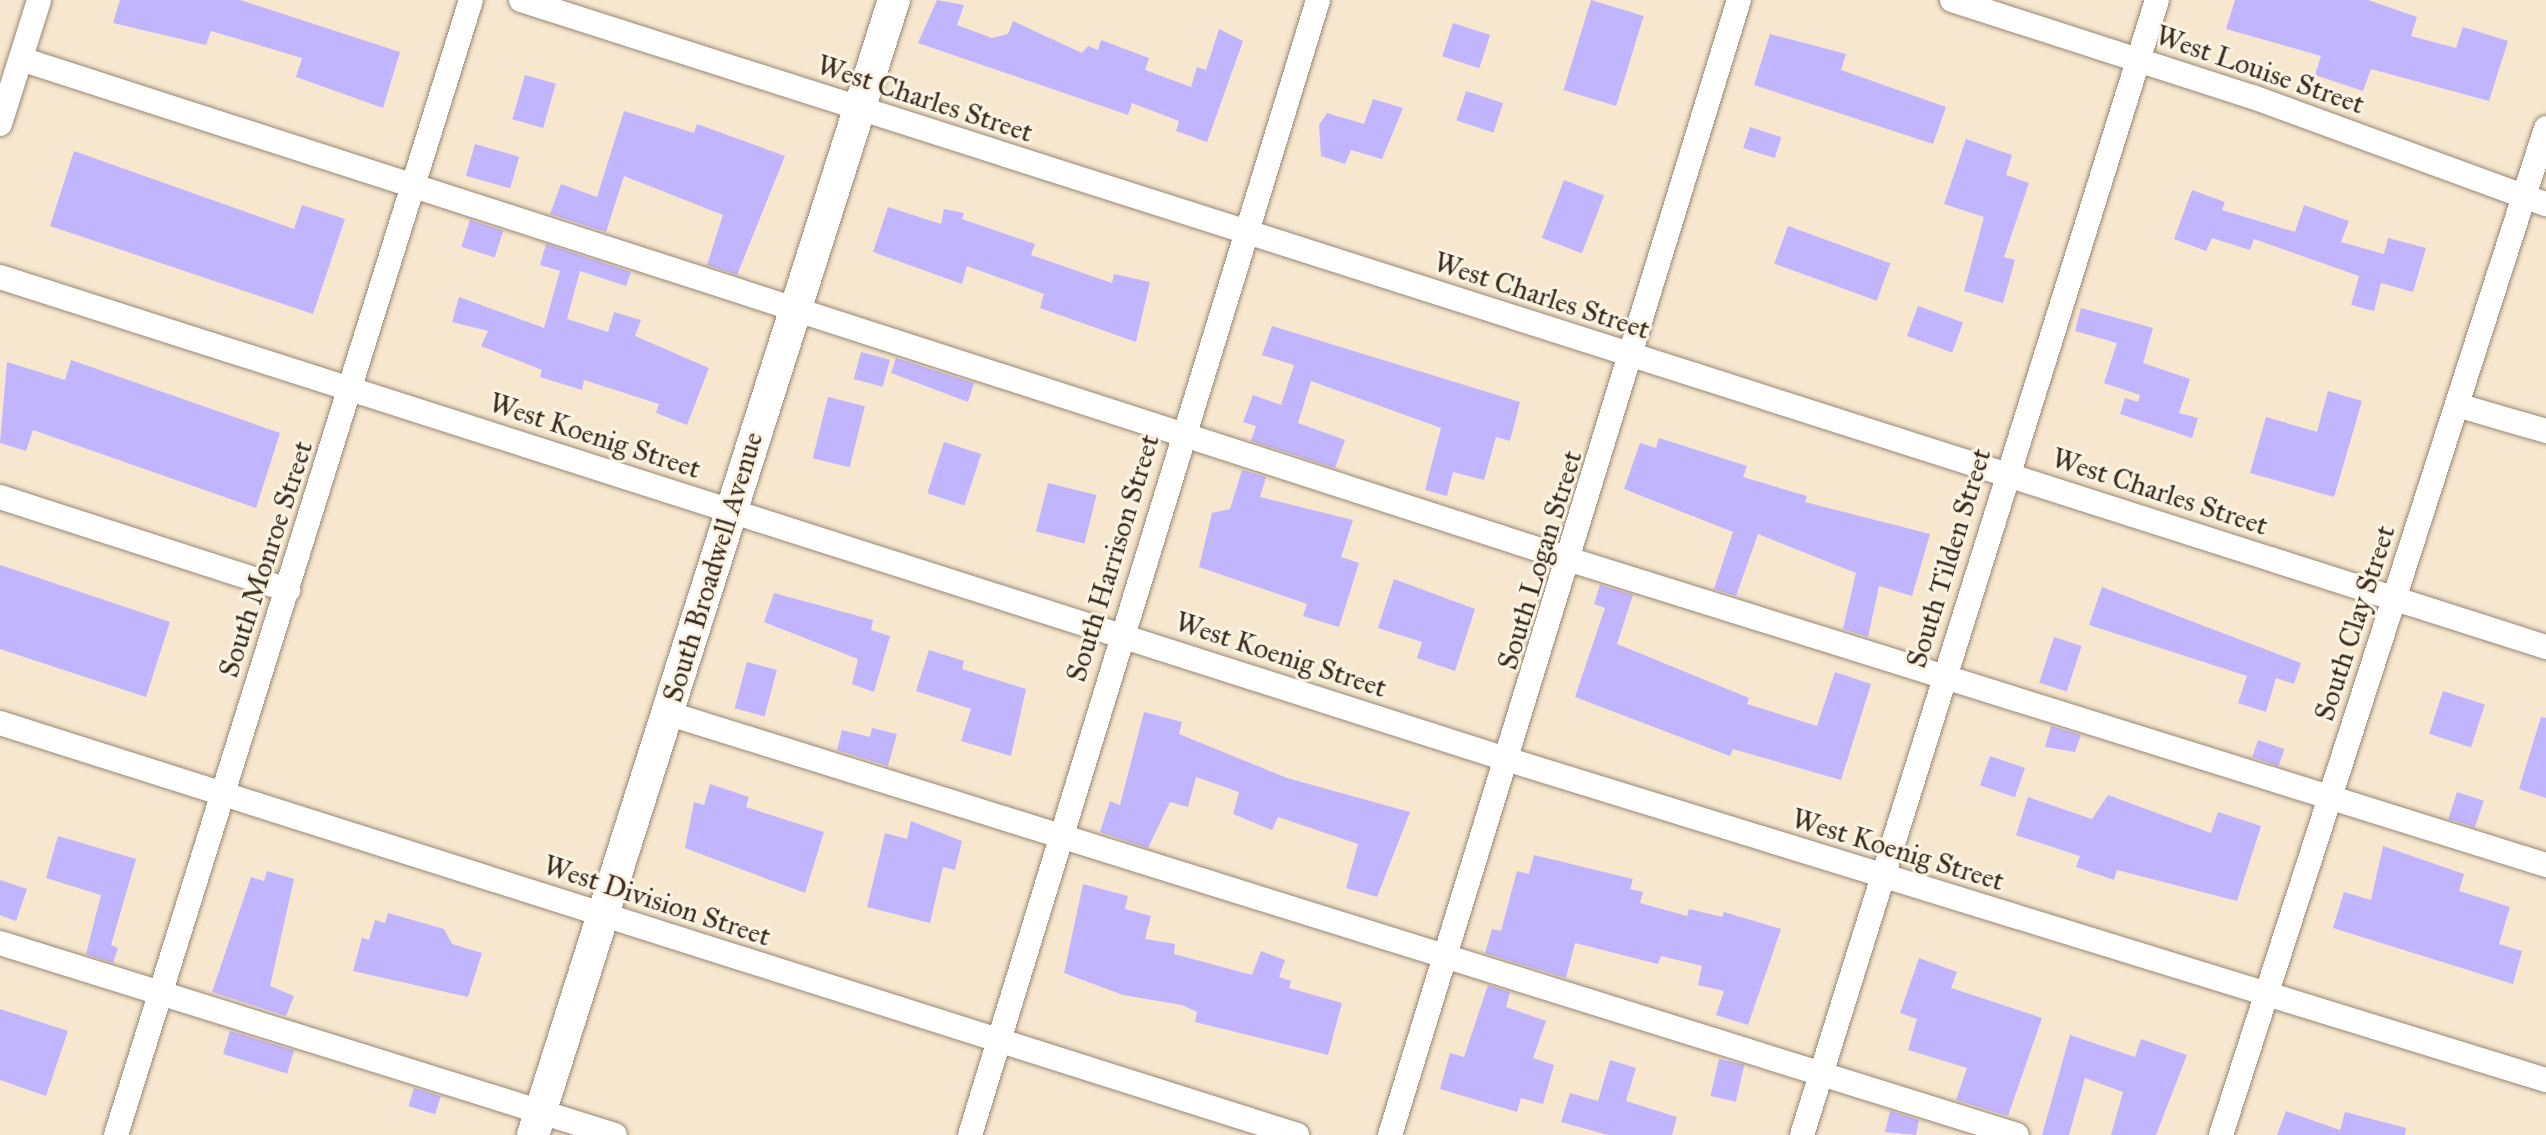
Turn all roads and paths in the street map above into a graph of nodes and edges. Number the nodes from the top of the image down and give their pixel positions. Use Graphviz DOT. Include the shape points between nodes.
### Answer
graph roads {
  1 [pos="39,0"];
  2 [pos="471,0"];
  3 [pos="521,0"];
  4 [pos="894,0"];
  5 [pos="1318,0"];
  6 [pos="1739,0"];
  7 [pos="1952,0"];
  8 [pos="2157,0"];
  9 [pos="21,59"];
  10 [pos="2136,60"];
  11 [pos="859,109"];
  12 [pos="0,124"];
  13 [pos="2546,128"];
  14 [pos="414,187"];
  15 [pos="2535,200"];
  16 [pos="1243,233"];
  17 [pos="0,277"];
  18 [pos="794,312"];
  19 [pos="1634,356"];
  20 [pos="352,389"];
  21 [pos="2457,405"];
  22 [pos="2546,431"];
  23 [pos="1181,436"];
  24 [pos="2007,475"];
  25 [pos="0,497"];
  26 [pos="729,511"];
  27 [pos="1571,560"];
  28 [pos="288,590"];
  29 [pos="2395,599"];
  30 [pos="1120,635"];
  31 [pos="2546,647"];
  32 [pos="1943,676"];
  33 [pos="667,713"];
  34 [pos="0,723"];
  35 [pos="1509,760"];
  36 [pos="221,794"];
  37 [pos="2330,797"];
  38 [pos="1061,834"];
  39 [pos="2546,865"];
  40 [pos="1880,876"];
  41 [pos="605,916"];
  42 [pos="0,943"];
  43 [pos="1448,953"];
  44 [pos="160,992"];
  45 [pos="2265,994"];
  46 [pos="1000,1041"];
  47 [pos="1821,1072"];
  48 [pos="2546,1080"];
  49 [pos="537,1123"];
  50 [pos="116,1135"];
  51 [pos="615,1135"];
  52 [pos="970,1135"];
  53 [pos="1297,1135"];
  54 [pos="1390,1135"];
  55 [pos="1802,1135"];
  56 [pos="2017,1135"];
  57 [pos="2221,1135"];
  1 -- 9 [label="street"];
  2 -- 14 [label="street, South Monroe Street"];
  3 -- 11 [label="street, West Charles Street"];
  4 -- 11 [label="main road, South Broadwell Avenue"];
  5 -- 16 [label="street, South Harrison Street"];
  6 -- 19 [label="street, South Logan Street"];
  7 -- 10 [label="street, West Louise Street"];
  8 -- 10 [label="street, South Tilden Street"];
  9 -- 12 [label="street"];
  9 -- 14 [label="street"];
  10 -- 15 [label="street, West Louise Street"];
  10 -- 24 [label="street, South Tilden Street"];
  11 -- 16 [label="street, West Charles Street"];
  11 -- 18 [label="main road, South Broadwell Avenue"];
  13 -- 15 [label="street, South Clay Street"];
  14 -- 18 [label="street"];
  14 -- 20 [label="street, South Monroe Street"];
  15 -- 21 [label="street, South Clay Street"];
  16 -- 19 [label="street, West Charles Street"];
  16 -- 23 [label="street, South Harrison Street"];
  17 -- 20 [label="street, West Koenig Street"];
  18 -- 23 [label="street"];
  18 -- 26 [label="main road, South Broadwell Avenue"];
  19 -- 24 [label="street, West Charles Street"];
  19 -- 27 [label="street, South Logan Street"];
  20 -- 26 [label="street, West Koenig Street"];
  20 -- 28 [label="street, South Monroe Street"];
  21 -- 22 [label="street"];
  21 -- 29 [label="street, South Clay Street"];
  23 -- 27 [label="street"];
  23 -- 30 [label="street, South Harrison Street"];
  24 -- 29 [label="street, West Charles Street"];
  24 -- 32 [label="street, South Tilden Street"];
  25 -- 28 [label="street"];
  26 -- 30 [label="street, West Koenig Street"];
  26 -- 33 [label="main road, South Broadwell Avenue"];
  27 -- 32 [label="street"];
  27 -- 35 [label="street, South Logan Street"];
  28 -- 36 [label="street, South Monroe Street"];
  29 -- 31 [label="street, West Charles Street"];
  29 -- 37 [label="street, South Clay Street"];
  30 -- 35 [label="street, West Koenig Street"];
  30 -- 38 [label="street, South Harrison Street"];
  32 -- 37 [label="street"];
  32 -- 40 [label="street, South Tilden Street"];
  33 -- 38 [label="street"];
  33 -- 41 [label="main road, South Broadwell Avenue"];
  34 -- 36 [label="street, West Division Street"];
  35 -- 40 [label="street, West Koenig Street"];
  35 -- 43 [label="street, South Logan Street"];
  36 -- 41 [label="street, West Division Street"];
  36 -- 44 [label="street, South Monroe Street"];
  37 -- 39 [label="street"];
  37 -- 45 [label="street, South Clay Street"];
  38 -- 43 [label="street"];
  38 -- 46 [label="street, South Harrison Street"];
  40 -- 45 [label="street, West Koenig Street"];
  40 -- 47 [label="street, South Tilden Street"];
  41 -- 46 [label="street, West Division Street"];
  41 -- 49 [label="main road, South Broadwell Avenue"];
  42 -- 44 [label="street"];
  43 -- 47 [label="street"];
  43 -- 54 [label="street, South Logan Street"];
  44 -- 49 [label="street"];
  44 -- 50 [label="street, South Monroe Street"];
  45 -- 48 [label="street, West Koenig Street"];
  45 -- 57 [label="street, South Clay Street"];
  46 -- 52 [label="street, South Harrison Street"];
  46 -- 53 [label="street, West Division Street"];
  47 -- 55 [label="street, South Tilden Street"];
  47 -- 56 [label="street"];
  49 -- 51 [label="street"];
}
